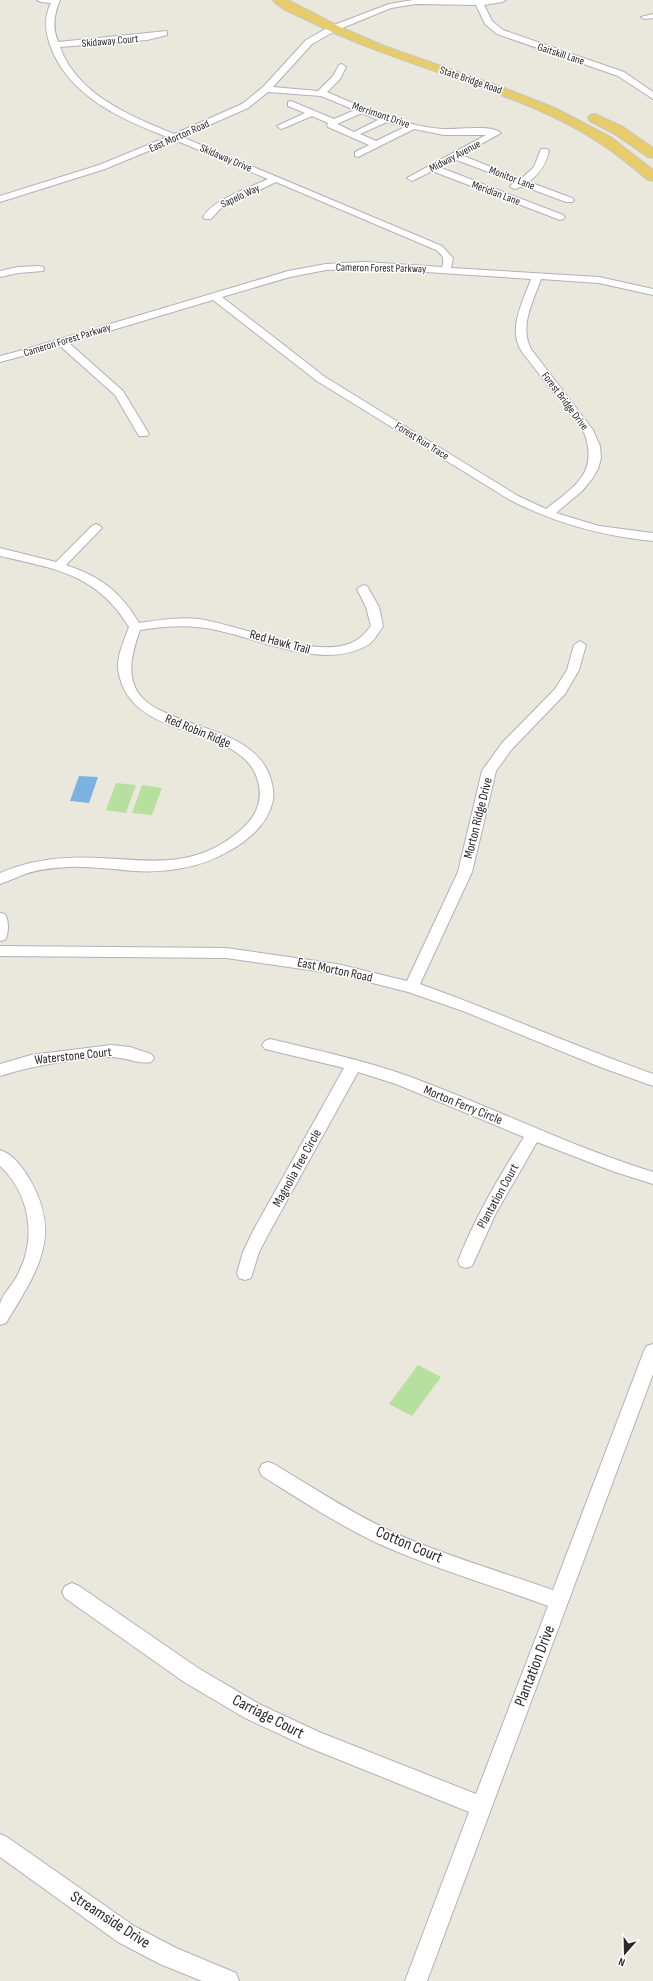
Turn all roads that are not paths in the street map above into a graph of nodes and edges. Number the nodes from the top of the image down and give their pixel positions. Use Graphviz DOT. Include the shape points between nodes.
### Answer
graph roads {
  1 [pos="41,0"];
  2 [pos="56,0"];
  3 [pos="279,0"];
  4 [pos="502,0"];
  5 [pos="377,1"];
  6 [pos="479,2"];
  7 [pos="311,4"];
  8 [pos="389,6"];
  9 [pos="349,23"];
  10 [pos="332,29"];
  11 [pos="164,32"];
  12 [pos="56,45"];
  13 [pos="342,67"];
  14 [pos="520,84"];
  15 [pos="266,89"];
  16 [pos="320,94"];
  17 [pos="653,96"];
  18 [pos="291,104"];
  19 [pos="362,110"];
  20 [pos="583,112"];
  21 [pos="312,113"];
  22 [pos="387,119"];
  23 [pos="334,122"];
  24 [pos="281,126"];
  25 [pos="414,126"];
  26 [pos="438,131"];
  27 [pos="358,132"];
  28 [pos="496,133"];
  29 [pos="175,137"];
  30 [pos="377,145"];
  31 [pos="475,146"];
  32 [pos="544,151"];
  33 [pos="358,154"];
  34 [pos="653,154"];
  35 [pos="454,156"];
  36 [pos="432,168"];
  37 [pos="653,177"];
  38 [pos="412,178"];
  39 [pos="276,179"];
  40 [pos="523,182"];
  41 [pos="498,194"];
  42 [pos="0,199"];
  43 [pos="569,200"];
  44 [pos="208,217"];
  45 [pos="560,218"];
  46 [pos="39,269"];
  47 [pos="445,270"];
  48 [pos="0,274"];
  49 [pos="537,276"];
  50 [pos="653,292"];
  51 [pos="214,296"];
  52 [pos="61,342"];
  53 [pos="0,359"];
  54 [pos="143,434"];
  55 [pos="547,514"];
  56 [pos="96,528"];
  57 [pos="653,537"];
  58 [pos="0,552"];
  59 [pos="58,567"];
  60 [pos="363,589"];
  61 [pos="135,628"];
  62 [pos="580,645"];
  63 [pos="0,879"];
  64 [pos="0,918"];
  65 [pos="0,936"];
  66 [pos="0,952"];
  67 [pos="411,987"];
  68 [pos="270,1045"];
  69 [pos="146,1058"];
  70 [pos="354,1064"];
  71 [pos="0,1070"];
  72 [pos="653,1080"];
  73 [pos="534,1134"];
  74 [pos="0,1156"];
  75 [pos="653,1178"];
  76 [pos="466,1260"];
  77 [pos="245,1273"];
  78 [pos="0,1318"];
  79 [pos="653,1351"];
  80 [pos="268,1470"];
  81 [pos="72,1592"];
  82 [pos="559,1601"];
  83 [pos="482,1807"];
  84 [pos="0,1844"];
  85 [pos="228,1981"];
  86 [pos="416,1981"];
  1 -- 2 [label="street"];
  2 -- 12 [label="street, Skidaway Drive" via="49,20"];
  3 -- 10 [label="highway, State Bridge Road"];
  4 -- 6 [label="street, East Morton Road"];
  5 -- 8 [label="street"];
  6 -- 8 [label="street, East Morton Road" via="416,2"];
  6 -- 17 [label="street, Gaitskill Lane" via="488,22 500,32 621,74"];
  7 -- 9 [label="highway, State Bridge Road"];
  8 -- 9 [label="street, East Morton Road"];
  9 -- 10 [label="street, East Morton Road"];
  9 -- 14 [label="highway, State Bridge Road" via="406,46"];
  10 -- 15 [label="street, East Morton Road" via="309,42"];
  10 -- 37 [label="highway, State Bridge Road" via="557,113 601,136"];
  11 -- 12 [label="street, Skidaway Court" via="147,37"];
  12 -- 29 [label="street, Skidaway Drive" via="67,70 89,93 121,112"];
  13 -- 16 [label="street" via="337,77"];
  15 -- 16 [label="street, Merrimont Drive"];
  15 -- 29 [label="street, East Morton Road" via="245,106"];
  16 -- 19 [label="street, Merrimont Drive"];
  18 -- 21 [label="street"];
  19 -- 22 [label="street, Merrimont Drive"];
  19 -- 23 [label="street"];
  20 -- 34 [label="highway" via="618,130"];
  21 -- 23 [label="street"];
  21 -- 24 [label="street"];
  22 -- 25 [label="street, Merrimont Drive"];
  22 -- 27 [label="street"];
  23 -- 30 [label="street" via="331,125 334,127"];
  25 -- 26 [label="street, Merrimont Drive"];
  25 -- 30 [label="street"];
  26 -- 28 [label="street, Merrimont Drive"];
  26 -- 31 [label="street"];
  28 -- 31 [label="street, Midway Avenue"];
  29 -- 39 [label="street, Skidaway Drive"];
  29 -- 42 [label="street, East Morton Road" via="102,167"];
  30 -- 33 [label="street"];
  31 -- 35 [label="street, Midway Avenue"];
  32 -- 40 [label="street" via="539,167"];
  35 -- 36 [label="street, Midway Avenue"];
  35 -- 40 [label="street, Monitor Lane"];
  36 -- 38 [label="street, Midway Avenue"];
  36 -- 41 [label="street, Meridian Lane"];
  39 -- 44 [label="street, Sapelo Way" via="218,207"];
  39 -- 47 [label="street, Skidaway Drive" via="440,248 450,258"];
  40 -- 41 [label="street"];
  40 -- 43 [label="street, Monitor Lane"];
  41 -- 45 [label="street, Meridian Lane"];
  46 -- 48 [label="street"];
  47 -- 49 [label="street, Cameron Forest Parkway"];
  47 -- 51 [label="street, Cameron Forest Parkway" via="365,265 326,267 288,274"];
  49 -- 50 [label="street, Cameron Forest Parkway" via="604,280"];
  49 -- 55 [label="street, Forest Bridge Drive" via="520,326 521,340 589,432 596,452 594,466 587,479"];
  51 -- 52 [label="street, Cameron Forest Parkway"];
  51 -- 55 [label="street, Forest Run Trace" via="321,379 514,498"];
  52 -- 53 [label="street, Cameron Forest Parkway"];
  52 -- 54 [label="street" via="119,393"];
  55 -- 57 [label="street, Forest Run Trace" via="590,528"];
  56 -- 59 [label="street"];
  58 -- 59 [label="street"];
  59 -- 61 [label="street" via="104,588 127,612"];
  60 -- 61 [label="street, Red Hawk Trail" via="373,604 377,626 362,643 332,652 315,651 228,627 200,623 176,622"];
  61 -- 63 [label="street, Red Robin Ridge" via="124,675 137,700 152,712 233,744 252,758 262,770 267,785 263,813 253,827 238,840 213,854 192,861 149,867 89,861 58,862 21,870"];
  62 -- 67 [label="street, Morton Ridge Drive" via="573,670 560,691 507,746 489,771 464,872"];
  64 -- 65 [label="street"];
  66 -- 67 [label="street, East Morton Road" via="226,953 337,969"];
  67 -- 72 [label="street, East Morton Road" via="468,1007 590,1058"];
  68 -- 70 [label="street, Morton Ferry Circle"];
  69 -- 71 [label="street, Waterstone Court" via="130,1052 111,1051 31,1061"];
  70 -- 73 [label="street, Morton Ferry Circle" via="402,1080"];
  70 -- 77 [label="street, Magnolia Tree Circle" via="261,1231"];
  73 -- 75 [label="street, Morton Ferry Circle"];
  73 -- 76 [label="street, Plantation Court" via="496,1196"];
  74 -- 78 [label="street" via="20,1177 30,1193 38,1229 31,1266"];
  79 -- 82 [label="street, Plantation Drive"];
  80 -- 82 [label="street, Cotton Court" via="384,1536"];
  81 -- 83 [label="street, Carriage Court" via="192,1675 252,1711 312,1739"];
  82 -- 83 [label="street, Plantation Drive"];
  83 -- 86 [label="street, Plantation Drive"];
  84 -- 85 [label="street, Streamside Drive" via="126,1934 168,1956"];
}
